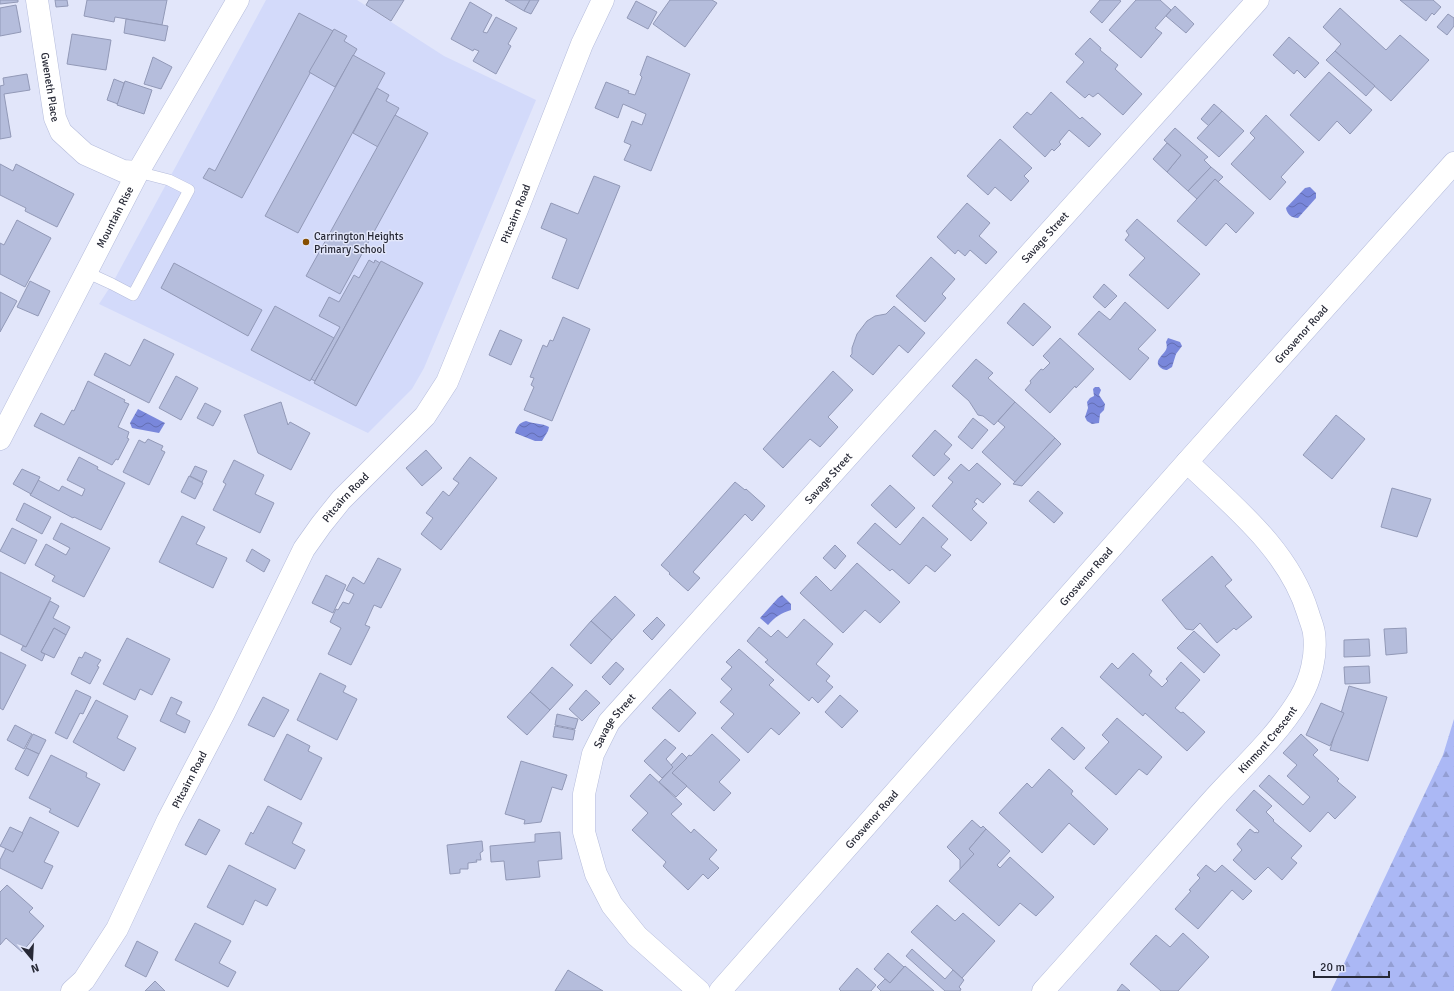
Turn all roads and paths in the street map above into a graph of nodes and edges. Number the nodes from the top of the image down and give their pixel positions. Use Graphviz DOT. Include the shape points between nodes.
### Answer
graph roads {
  1 [pos="37,0"];
  2 [pos="238,0"];
  3 [pos="603,0"];
  4 [pos="1258,0"];
  5 [pos="1454,163"];
  6 [pos="138,172"];
  7 [pos="86,272"];
  8 [pos="0,438"];
  9 [pos="1187,462"];
  10 [pos="72,991"];
  11 [pos="698,991"];
  12 [pos="720,991"];
  13 [pos="1043,991"];
  1 -- 6 [label="street, Gweneth Place" via="55,118 61,132 85,154 123,171"];
  2 -- 6 [label="street, Mountain Rise"];
  3 -- 10 [label="street, Pitcairn Road" via="582,44 447,382 425,416 341,500 304,549 224,713 168,820 117,929 84,980"];
  4 -- 11 [label="street, Savage Street" via="609,722 593,754 584,794 584,832 596,874 612,905 637,936"];
  5 -- 9 [label="street, Grosvenor Road"];
  6 -- 7 [label="street, Mountain Rise"];
  6 -- 7 [label="lane" via="168,180 189,190 133,295"];
  7 -- 8 [label="street, Mountain Rise"];
  9 -- 12 [label="street, Grosvenor Road"];
  9 -- 13 [label="street, Kinmont Crescent" via="1265,538 1288,568 1305,601 1314,633 1314,661 1300,698 1278,729"];
}
